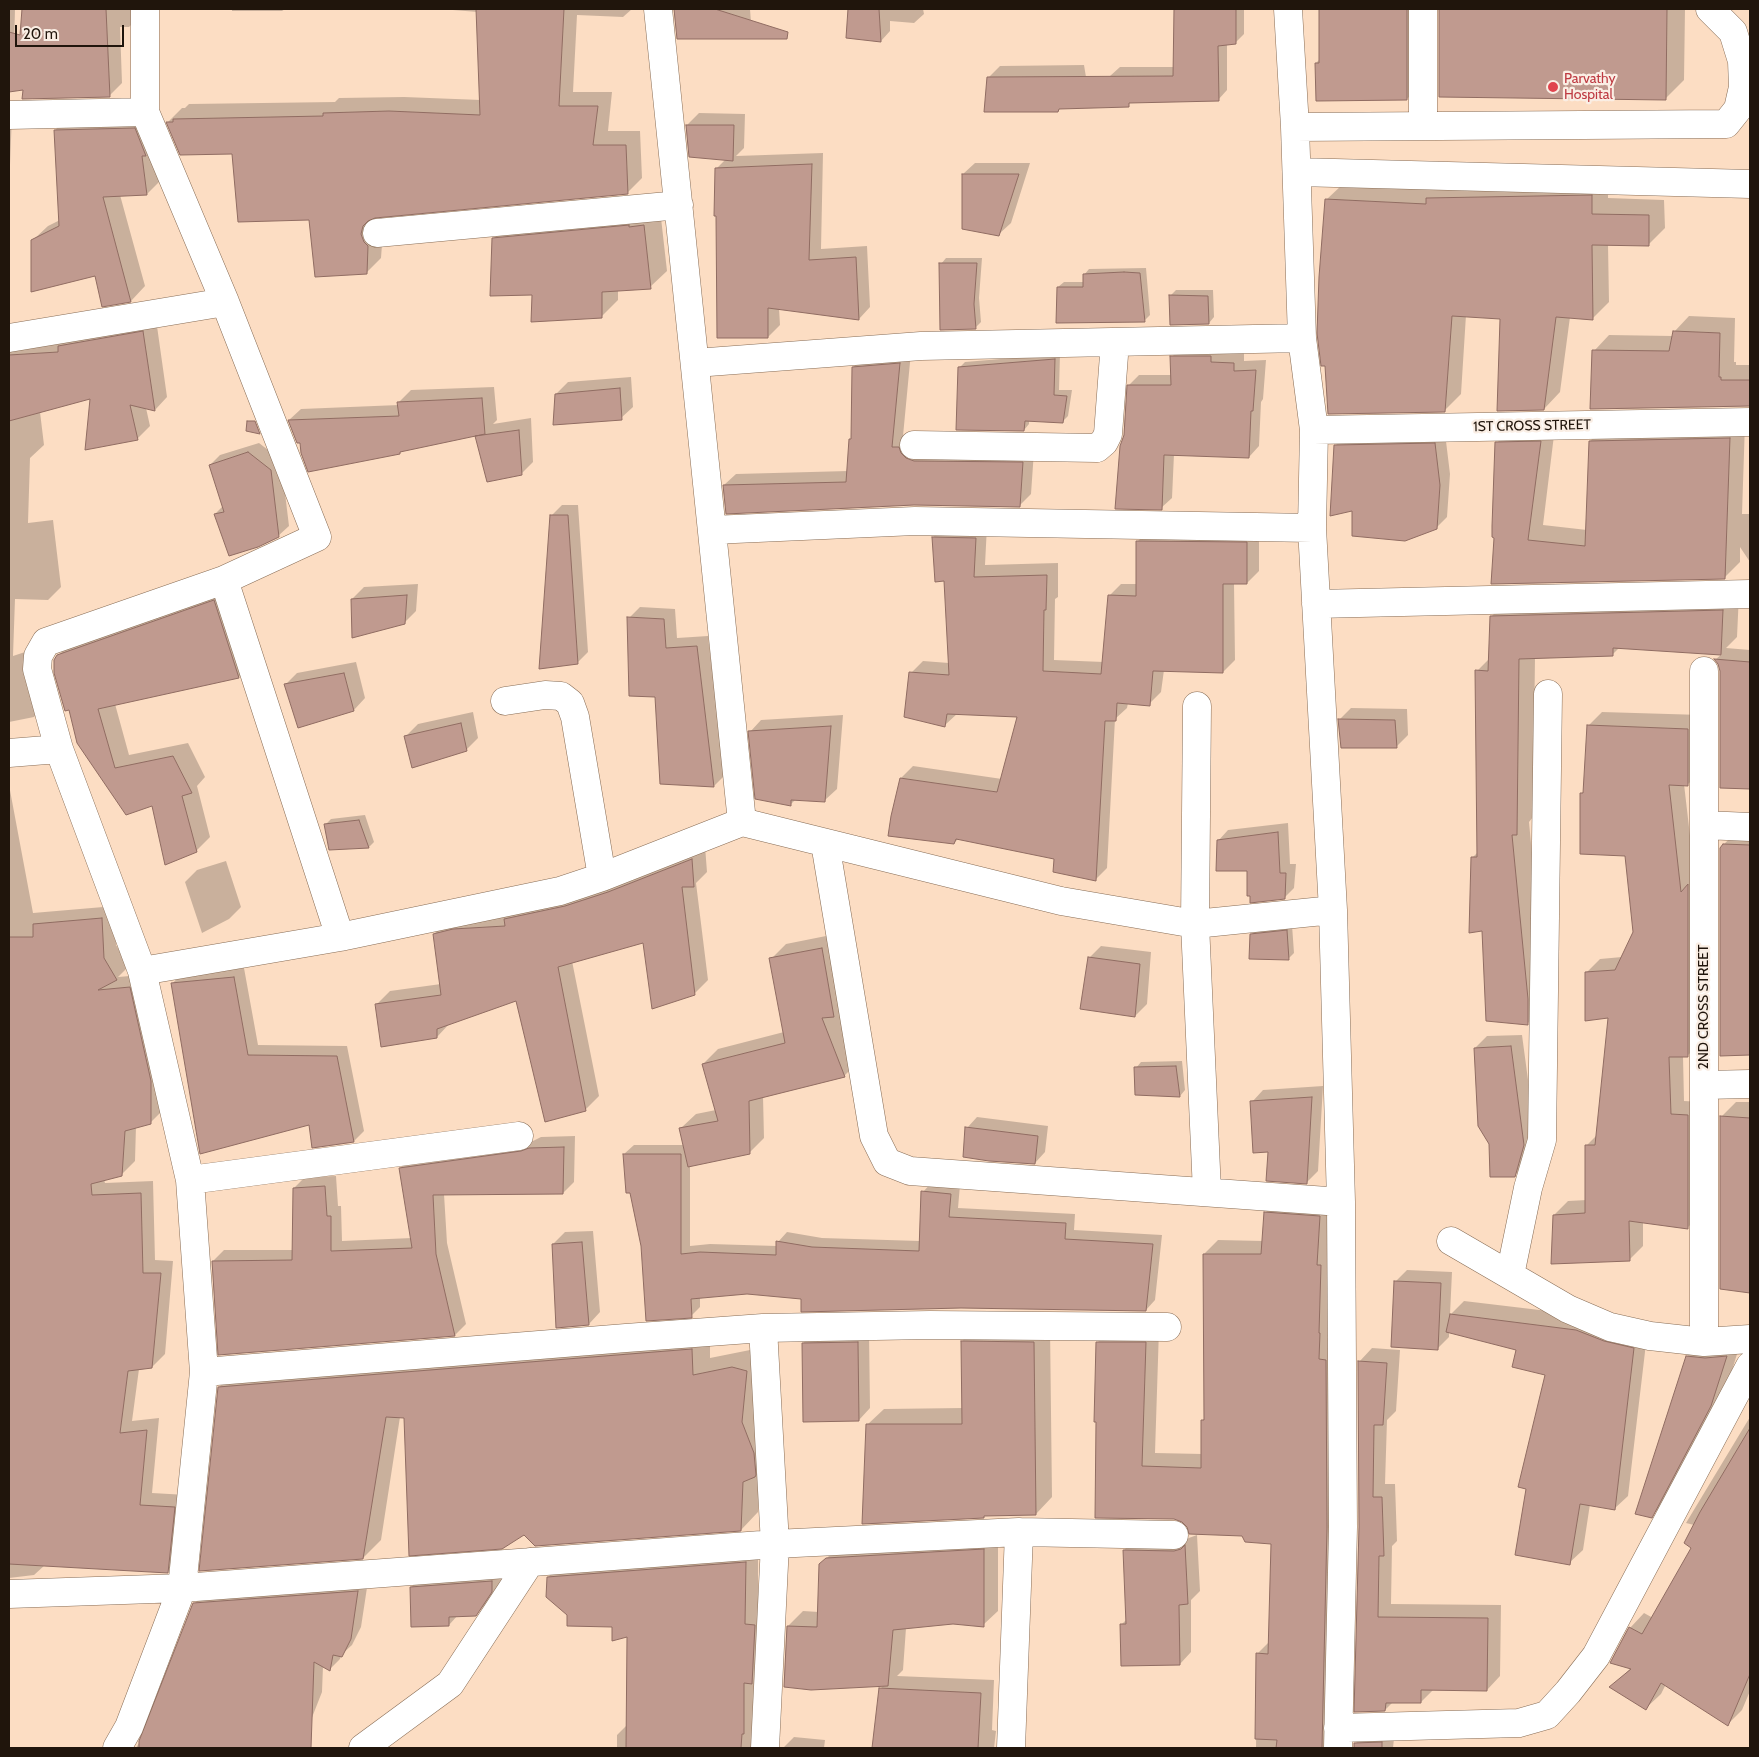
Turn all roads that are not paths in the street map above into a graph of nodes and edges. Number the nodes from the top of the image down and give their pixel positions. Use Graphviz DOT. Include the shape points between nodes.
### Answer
graph roads {
  1 [pos="145,9"];
  2 [pos="658,9"];
  3 [pos="1288,9"];
  4 [pos="1423,9"];
  5 [pos="1710,9"];
  6 [pos="145,112"];
  7 [pos="9,115"];
  8 [pos="1423,126"];
  9 [pos="1295,127"];
  10 [pos="1297,172"];
  11 [pos="1750,184"];
  12 [pos="678,205"];
  13 [pos="378,233"];
  14 [pos="225,302"];
  15 [pos="9,338"];
  16 [pos="1302,338"];
  17 [pos="1114,342"];
  18 [pos="695,363"];
  19 [pos="1750,422"];
  20 [pos="1314,430"];
  21 [pos="914,444"];
  22 [pos="1312,528"];
  23 [pos="712,530"];
  24 [pos="224,580"];
  25 [pos="1750,594"];
  26 [pos="1316,604"];
  27 [pos="1704,671"];
  28 [pos="1548,694"];
  29 [pos="506,702"];
  30 [pos="1197,706"];
  31 [pos="59,749"];
  32 [pos="9,753"];
  33 [pos="742,822"];
  34 [pos="1704,825"];
  35 [pos="1750,827"];
  36 [pos="825,843"];
  37 [pos="602,877"];
  38 [pos="1333,910"];
  39 [pos="1195,924"];
  40 [pos="340,937"];
  41 [pos="142,971"];
  42 [pos="1750,1084"];
  43 [pos="1704,1085"];
  44 [pos="519,1136"];
  45 [pos="190,1180"];
  46 [pos="1207,1192"];
  47 [pos="1341,1202"];
  48 [pos="1451,1241"];
  49 [pos="1510,1275"];
  50 [pos="1167,1326"];
  51 [pos="763,1328"];
  52 [pos="1750,1339"];
  53 [pos="1704,1342"];
  54 [pos="1750,1366"];
  55 [pos="204,1372"];
  56 [pos="1019,1532"];
  57 [pos="1174,1535"];
  58 [pos="776,1544"];
  59 [pos="530,1562"];
  60 [pos="182,1588"];
  61 [pos="9,1594"];
  62 [pos="1338,1738"];
  63 [pos="117,1748"];
  64 [pos="363,1748"];
  65 [pos="765,1748"];
  66 [pos="1011,1748"];
  1 -- 6 [label="street"];
  2 -- 12 [label="street"];
  3 -- 9 [label="street"];
  4 -- 8 [label="street"];
  5 -- 8 [label="street" via="1733,32 1742,61 1743,87 1738,109 1726,124"];
  6 -- 7 [label="street"];
  6 -- 14 [label="street"];
  8 -- 9 [label="street"];
  9 -- 10 [label="street"];
  10 -- 11 [label="street"];
  10 -- 16 [label="street"];
  12 -- 13 [label="street"];
  12 -- 18 [label="street"];
  14 -- 15 [label="street"];
  14 -- 24 [label="street" via="317,538"];
  16 -- 17 [label="street"];
  16 -- 20 [label="street"];
  17 -- 18 [label="street" via="921,346"];
  17 -- 21 [label="street" via="1108,434 1097,448"];
  18 -- 23 [label="street"];
  19 -- 20 [label="street, 1ST CROSS STREET"];
  20 -- 22 [label="street"];
  22 -- 23 [label="street" via="915,521"];
  22 -- 26 [label="street"];
  23 -- 33 [label="street"];
  24 -- 31 [label="street" via="46,642 38,656 37,669"];
  24 -- 40 [label="street"];
  25 -- 26 [label="street"];
  26 -- 38 [label="street"];
  27 -- 34 [label="street, 2ND CROSS STREET"];
  28 -- 49 [label="street" via="1542,1140 1528,1188"];
  29 -- 37 [label="street" via="545,695 561,696 570,703"];
  30 -- 39 [label="street"];
  31 -- 32 [label="street"];
  31 -- 41 [label="street"];
  33 -- 36 [label="street"];
  33 -- 37 [label="street"];
  34 -- 35 [label="street"];
  34 -- 43 [label="street, 2ND CROSS STREET"];
  36 -- 39 [label="street" via="1061,901"];
  36 -- 46 [label="street" via="874,1136 888,1162 910,1171"];
  37 -- 40 [label="street" via="560,892"];
  38 -- 39 [label="street"];
  38 -- 47 [label="street"];
  39 -- 46 [label="street"];
  40 -- 41 [label="street"];
  41 -- 45 [label="street"];
  42 -- 43 [label="street"];
  43 -- 53 [label="street, 2ND CROSS STREET"];
  44 -- 45 [label="street"];
  45 -- 55 [label="street"];
  46 -- 47 [label="street"];
  47 -- 62 [label="street" via="1342,1527"];
  48 -- 49 [label="street"];
  49 -- 53 [label="street" via="1568,1309 1610,1327 1650,1336"];
  50 -- 51 [label="street"];
  51 -- 55 [label="street"];
  51 -- 58 [label="street"];
  52 -- 53 [label="street"];
  54 -- 62 [label="street" via="1596,1656 1547,1715 1518,1723"];
  55 -- 60 [label="street"];
  56 -- 57 [label="street"];
  56 -- 58 [label="street"];
  56 -- 66 [label="street"];
  58 -- 59 [label="street"];
  58 -- 65 [label="street"];
  59 -- 60 [label="street"];
  59 -- 64 [label="street" via="450,1684"];
  60 -- 61 [label="street"];
  60 -- 63 [label="street" via="129,1727"];
}
